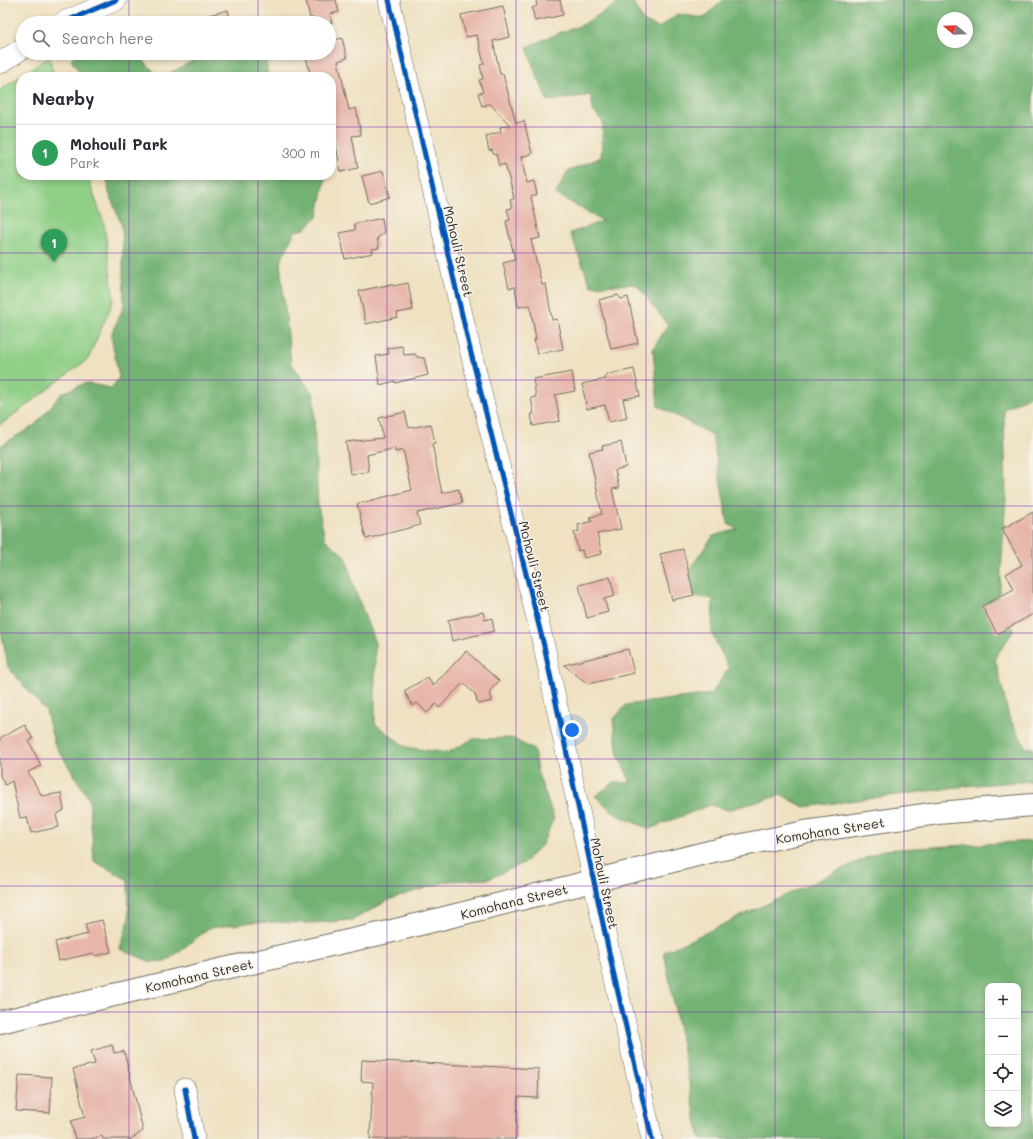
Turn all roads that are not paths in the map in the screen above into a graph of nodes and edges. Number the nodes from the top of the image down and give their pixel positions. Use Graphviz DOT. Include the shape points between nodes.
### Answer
graph roads {
  1 [pos="116,0"];
  2 [pos="388,0"];
  3 [pos="78,16"];
  4 [pos="16,53"];
  5 [pos="0,63"];
  6 [pos="1033,805"];
  7 [pos="593,881"];
  8 [pos="0,1022"];
  9 [pos="185,1089"];
  10 [pos="194,1139"];
  11 [pos="652,1139"];
  1 -- 3 [label="street"];
  2 -- 7 [label="street, Mohouli Street" via="469,345 544,646"];
  4 -- 5 [label="street"];
  6 -- 7 [label="main road, Komohana Street" via="938,813 806,832 713,851"];
  7 -- 8 [label="main road, Komohana Street" via="395,931"];
  7 -- 11 [label="street, Mohouli Street"];
  9 -- 10 [label="street"];
}
